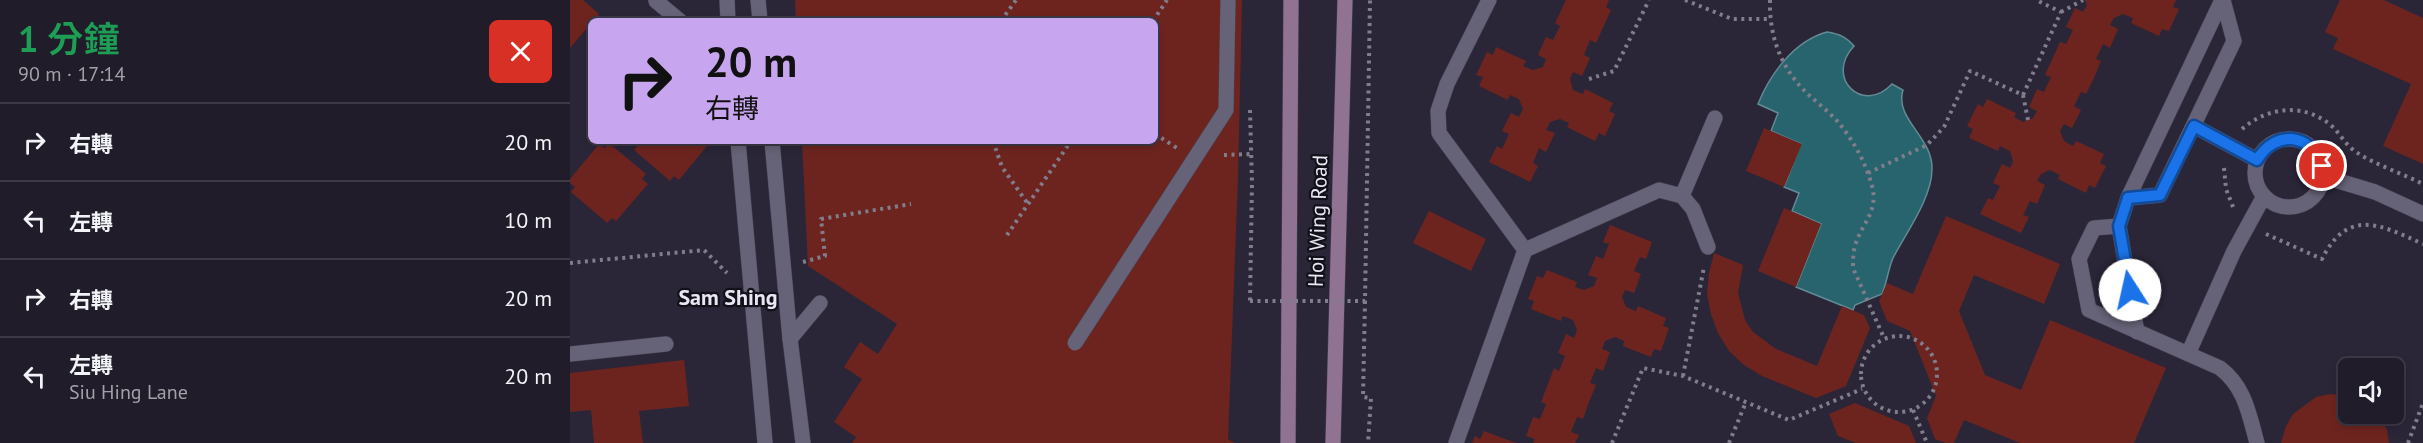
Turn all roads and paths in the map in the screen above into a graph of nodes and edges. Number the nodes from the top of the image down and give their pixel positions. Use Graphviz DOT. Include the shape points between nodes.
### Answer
graph roads {
  1 [pos="727,0"];
  2 [pos="758,0"];
  3 [pos="1016,0"];
  4 [pos="1167,0"];
  5 [pos="1228,0"];
  6 [pos="1291,0"];
  7 [pos="1345,0"];
  8 [pos="1370,0"];
  9 [pos="1489,0"];
  10 [pos="1649,0"];
  11 [pos="1684,0"];
  12 [pos="1770,0"];
  13 [pos="2036,0"];
  14 [pos="2083,0"];
  15 [pos="2223,0"];
  16 [pos="656,1"];
  17 [pos="2061,12"];
  18 [pos="676,18"];
  19 [pos="728,18"];
  20 [pos="760,18"];
  21 [pos="1003,18"];
  22 [pos="1155,18"];
  23 [pos="1770,19"];
  24 [pos="1589,79"];
  25 [pos="2023,95"];
  26 [pos="1715,118"];
  27 [pos="2028,120"];
  28 [pos="2194,126"];
  29 [pos="1158,136"];
  30 [pos="738,144"];
  31 [pos="772,144"];
  32 [pos="994,144"];
  33 [pos="1069,144"];
  34 [pos="1180,151"];
  35 [pos="1250,154"];
  36 [pos="2257,160"];
  37 [pos="1868,173"];
  38 [pos="2322,176"];
  39 [pos="1682,196"];
  40 [pos="2264,196"];
  41 [pos="2128,198"];
  42 [pos="1028,204"];
  43 [pos="2423,214"];
  44 [pos="2119,226"];
  45 [pos="1007,235"];
  46 [pos="1708,247"];
  47 [pos="1525,250"];
  48 [pos="1365,301"];
  49 [pos="820,303"];
  50 [pos="2137,332"];
  51 [pos="1884,338"];
  52 [pos="790,339"];
  53 [pos="1075,343"];
  54 [pos="666,344"];
  55 [pos="570,354"];
  56 [pos="2188,354"];
  57 [pos="1683,376"];
  58 [pos="1862,389"];
  59 [pos="1746,402"];
  60 [pos="2423,403"];
  61 [pos="1913,410"];
  62 [pos="765,443"];
  63 [pos="804,443"];
  64 [pos="1288,443"];
  65 [pos="1333,443"];
  66 [pos="1368,443"];
  67 [pos="1456,443"];
  68 [pos="1612,443"];
  69 [pos="1729,443"];
  70 [pos="1926,443"];
  71 [pos="2257,443"];
  72 [pos="2408,443"];
  1 -- 19 [label="street"];
  2 -- 20 [label="street"];
  3 -- 21 [label="path"];
  4 -- 22 [label="path"];
  5 -- 53 [label="street, bridge" via="1226,110"];
  6 -- 64 [label="main road, Hoi Wing Road"];
  7 -- 65 [label="main road, Hoi Wing Road"];
  8 -- 48 [label="path, bridge"];
  9 -- 47 [label="street" via="1447,84 1438,111 1439,133"];
  10 -- 24 [label="path" via="1614,71"];
  11 -- 23 [label="path" via="1732,20"];
  12 -- 23 [label="path"];
  13 -- 17 [label="path"];
  14 -- 17 [label="path"];
  15 -- 28 [label="street" via="2234,41"];
  15 -- 41 [label="street"];
  16 -- 18 [label="street"];
  17 -- 25 [label="path"];
  23 -- 37 [label="path" via="1783,63 1839,123"];
  25 -- 27 [label="path"];
  25 -- 37 [label="path" via="1970,71 1944,127 1927,145"];
  26 -- 39 [label="street"];
  28 -- 36 [label="street"];
  28 -- 41 [label="street" via="2160,195"];
  29 -- 34 [label="path"];
  30 -- 62 [label="street"];
  31 -- 52 [label="street"];
  32 -- 42 [label="path" via="1002,167"];
  33 -- 42 [label="path"];
  35 -- 48 [label="path, bridge" via="1251,301"];
  36 -- 38 [label="street" via="2278,141 2297,140 2313,149 2322,166"];
  36 -- 40 [label="street" via="2255,179"];
  37 -- 51 [label="path" via="1873,187 1872,211 1856,243 1854,268"];
  38 -- 40 [label="street" via="2315,194 2299,205 2280,206"];
  38 -- 43 [label="street" via="2375,192"];
  39 -- 46 [label="street" via="1693,209"];
  39 -- 47 [label="street" via="1659,190"];
  40 -- 56 [label="street" via="2234,251"];
  41 -- 44 [label="street"];
  42 -- 45 [label="path"];
  44 -- 50 [label="street"];
  44 -- 50 [label="street" via="2094,228 2079,259 2089,310"];
  46 -- 57 [label="path"];
  47 -- 67 [label="street"];
  48 -- 66 [label="path" via="1363,398 1371,398"];
  49 -- 52 [label="street"];
  50 -- 56 [label="street"];
  51 -- 58 [label="path" via="1863,359"];
  51 -- 61 [label="path" via="1899,335 1914,339 1926,346 1935,360 1935,389 1926,402"];
  52 -- 63 [label="street"];
  54 -- 55 [label="street"];
  56 -- 71 [label="street" via="2220,368 2235,382 2245,400"];
  57 -- 59 [label="path"];
  57 -- 68 [label="path" via="1643,368"];
  58 -- 59 [label="path" via="1789,420"];
  58 -- 61 [label="path" via="1871,402 1884,410"];
  59 -- 69 [label="path"];
  60 -- 72 [label="path"];
  61 -- 70 [label="path"];
}
